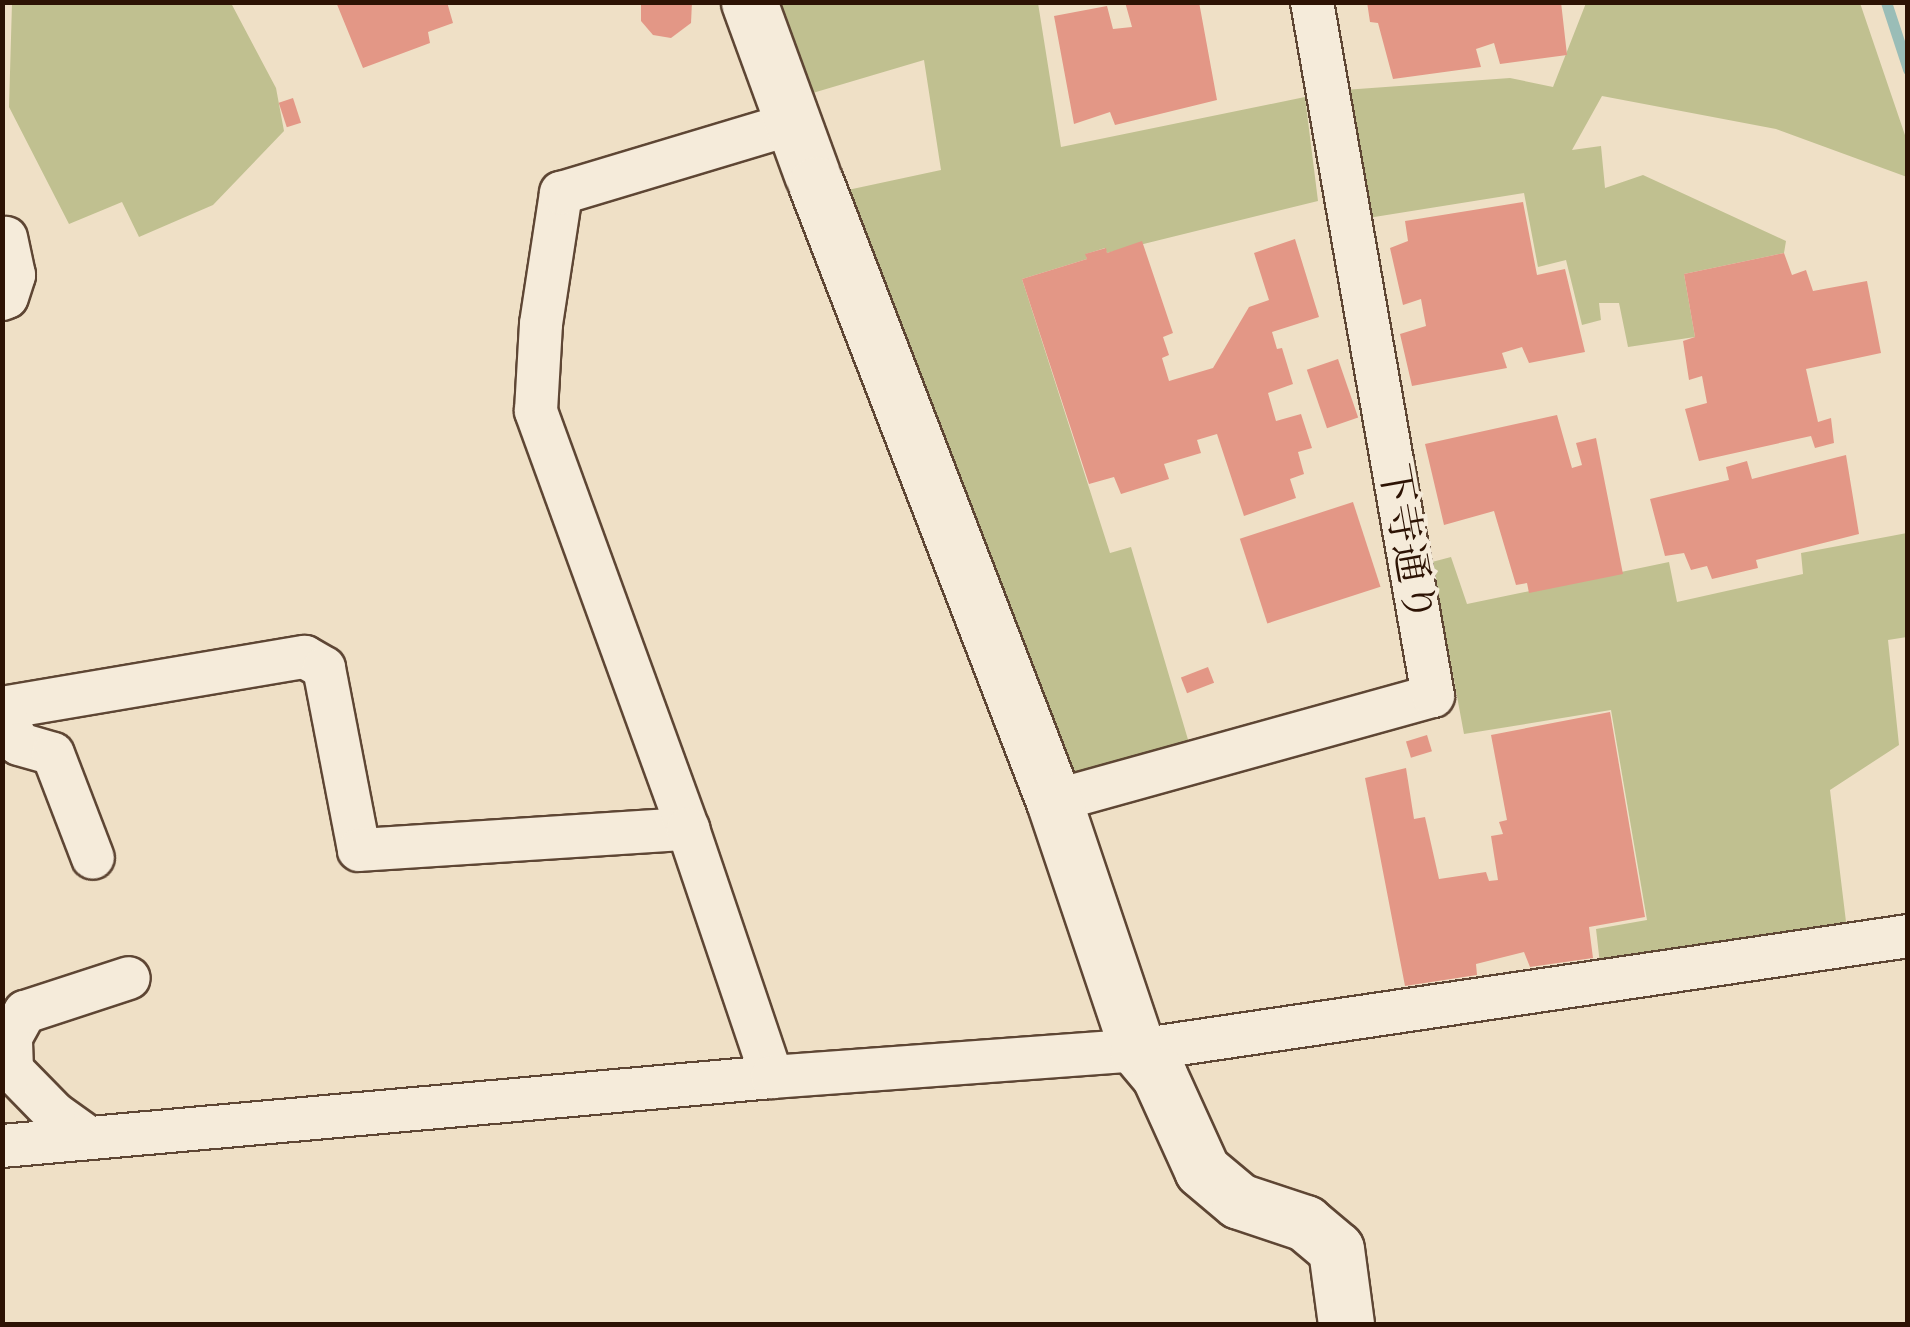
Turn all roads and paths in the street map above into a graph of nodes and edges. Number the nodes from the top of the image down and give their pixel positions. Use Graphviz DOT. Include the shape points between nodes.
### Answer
graph roads {
  1 [pos="749,2"];
  2 [pos="1312,2"];
  3 [pos="794,124"];
  4 [pos="6,238"];
  5 [pos="2,299"];
  6 [pos="6,730"];
  7 [pos="1054,801"];
  8 [pos="688,829"];
  9 [pos="93,858"];
  10 [pos="1908,936"];
  11 [pos="128,978"];
  12 [pos="1138,1050"];
  13 [pos="772,1077"];
  14 [pos="89,1138"];
  15 [pos="2,1146"];
  16 [pos="1346,1324"];
  1 -- 3 [label="street"];
  2 -- 7 [label="street, 下寺通り" via="1433,696"];
  3 -- 7 [label="street"];
  3 -- 8 [label="street" via="560,193 536,410"];
  4 -- 5 [label="street" via="14,274"];
  6 -- 8 [label="street" via="305,657 324,668 359,850"];
  6 -- 9 [label="street" via="53,754"];
  7 -- 12 [label="street"];
  8 -- 13 [label="street"];
  10 -- 12 [label="street"];
  11 -- 14 [label="street" via="25,1012 11,1037 12,1070"];
  12 -- 13 [label="street"];
  12 -- 16 [label="street" via="1159,1075 1202,1170 1239,1201 1304,1223 1336,1249"];
  13 -- 14 [label="street"];
  14 -- 15 [label="street"];
}
